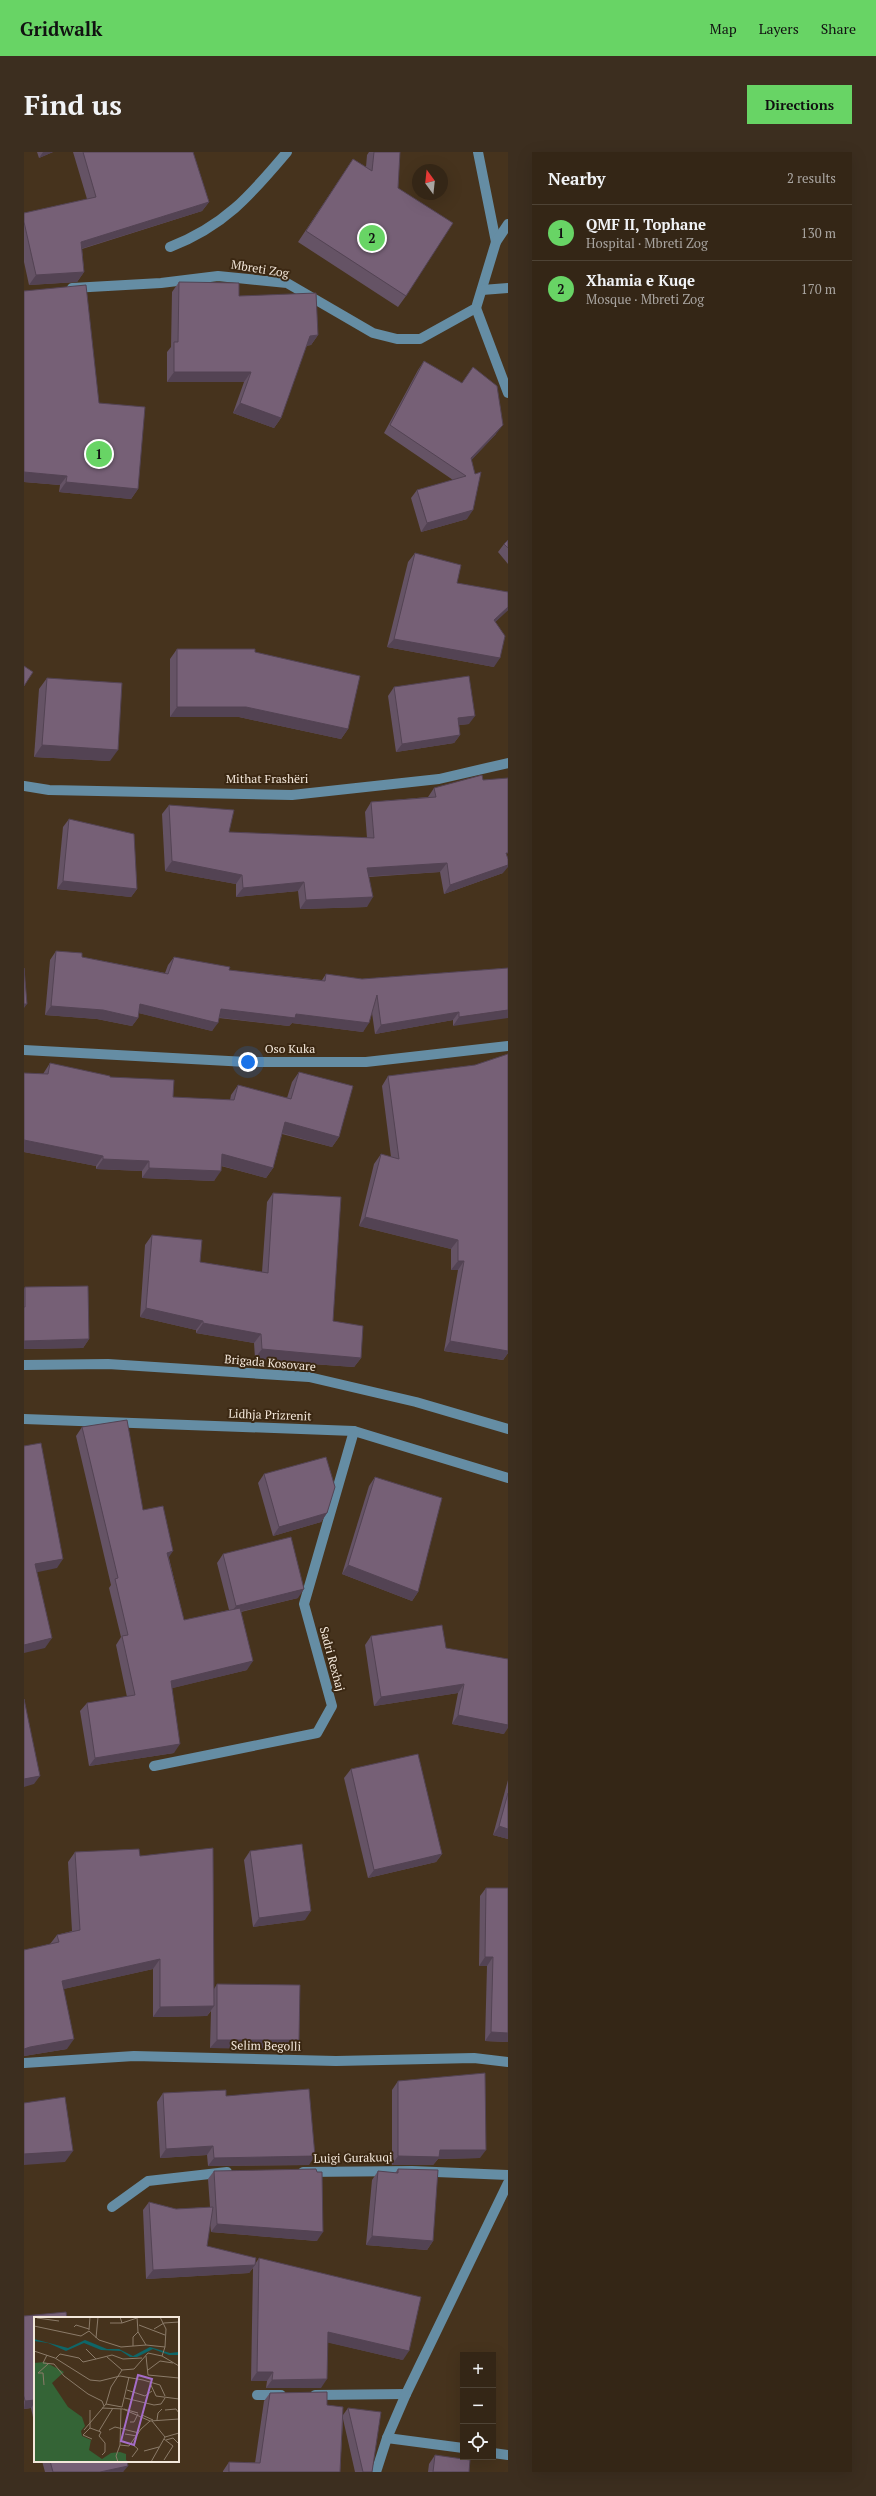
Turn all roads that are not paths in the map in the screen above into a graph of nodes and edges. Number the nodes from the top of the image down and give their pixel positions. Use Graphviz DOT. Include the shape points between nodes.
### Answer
graph roads {
  1 [pos="287,152"];
  2 [pos="478,152"];
  3 [pos="508,224"];
  4 [pos="496,242"];
  5 [pos="170,247"];
  6 [pos="508,288"];
  7 [pos="60,289"];
  8 [pos="482,290"];
  9 [pos="476,308"];
  10 [pos="508,393"];
  11 [pos="508,763"];
  12 [pos="24,786"];
  13 [pos="508,1046"];
  14 [pos="24,1050"];
  15 [pos="24,1365"];
  16 [pos="24,1419"];
  17 [pos="508,1429"];
  18 [pos="354,1431"];
  19 [pos="508,1478"];
  20 [pos="154,1766"];
  21 [pos="24,2062"];
  22 [pos="508,2062"];
  23 [pos="238,2172"];
  24 [pos="294,2172"];
  25 [pos="508,2175"];
  26 [pos="508,2183"];
  27 [pos="112,2207"];
  28 [pos="406,2394"];
  29 [pos="256,2395"];
  30 [pos="288,2395"];
  31 [pos="304,2395"];
  32 [pos="387,2438"];
  33 [pos="460,2448"];
  34 [pos="496,2453"];
  35 [pos="508,2455"];
  36 [pos="376,2472"];
  1 -- 5 [label="street" via="254,191 213,227"];
  2 -- 4 [label="street"];
  3 -- 4 [label="street"];
  4 -- 8 [label="street"];
  6 -- 8 [label="street"];
  7 -- 9 [label="street, Mbreti Zog" via="162,283 218,276 287,283 373,333 397,338 420,339"];
  8 -- 9 [label="street"];
  9 -- 10 [label="street"];
  11 -- 12 [label="street, Mithat Frashëri" via="439,779 292,795 50,790"];
  13 -- 14 [label="street, Oso Kuka" via="366,1062 247,1062"];
  15 -- 17 [label="street, Brigada Kosovare" via="108,1364 309,1377 416,1402"];
  16 -- 18 [label="street, Lidhja Prizrenit"];
  18 -- 19 [label="street, Lidhja Prizrenit"];
  18 -- 20 [label="street, Sadri Rexhaj" via="304,1604 332,1706 317,1733"];
  21 -- 22 [label="street, Selim Begolli" via="134,2056 336,2061 474,2058"];
  23 -- 27 [label="street" via="215,2172 148,2181"];
  24 -- 25 [label="street, Luigi Gurakuqi" via="412,2170"];
  26 -- 28 [label="street"];
  28 -- 31 [label="street"];
  28 -- 32 [label="street"];
  29 -- 30 [label="street"];
  32 -- 33 [label="street"];
  32 -- 36 [label="street"];
  34 -- 35 [label="street"];
}
